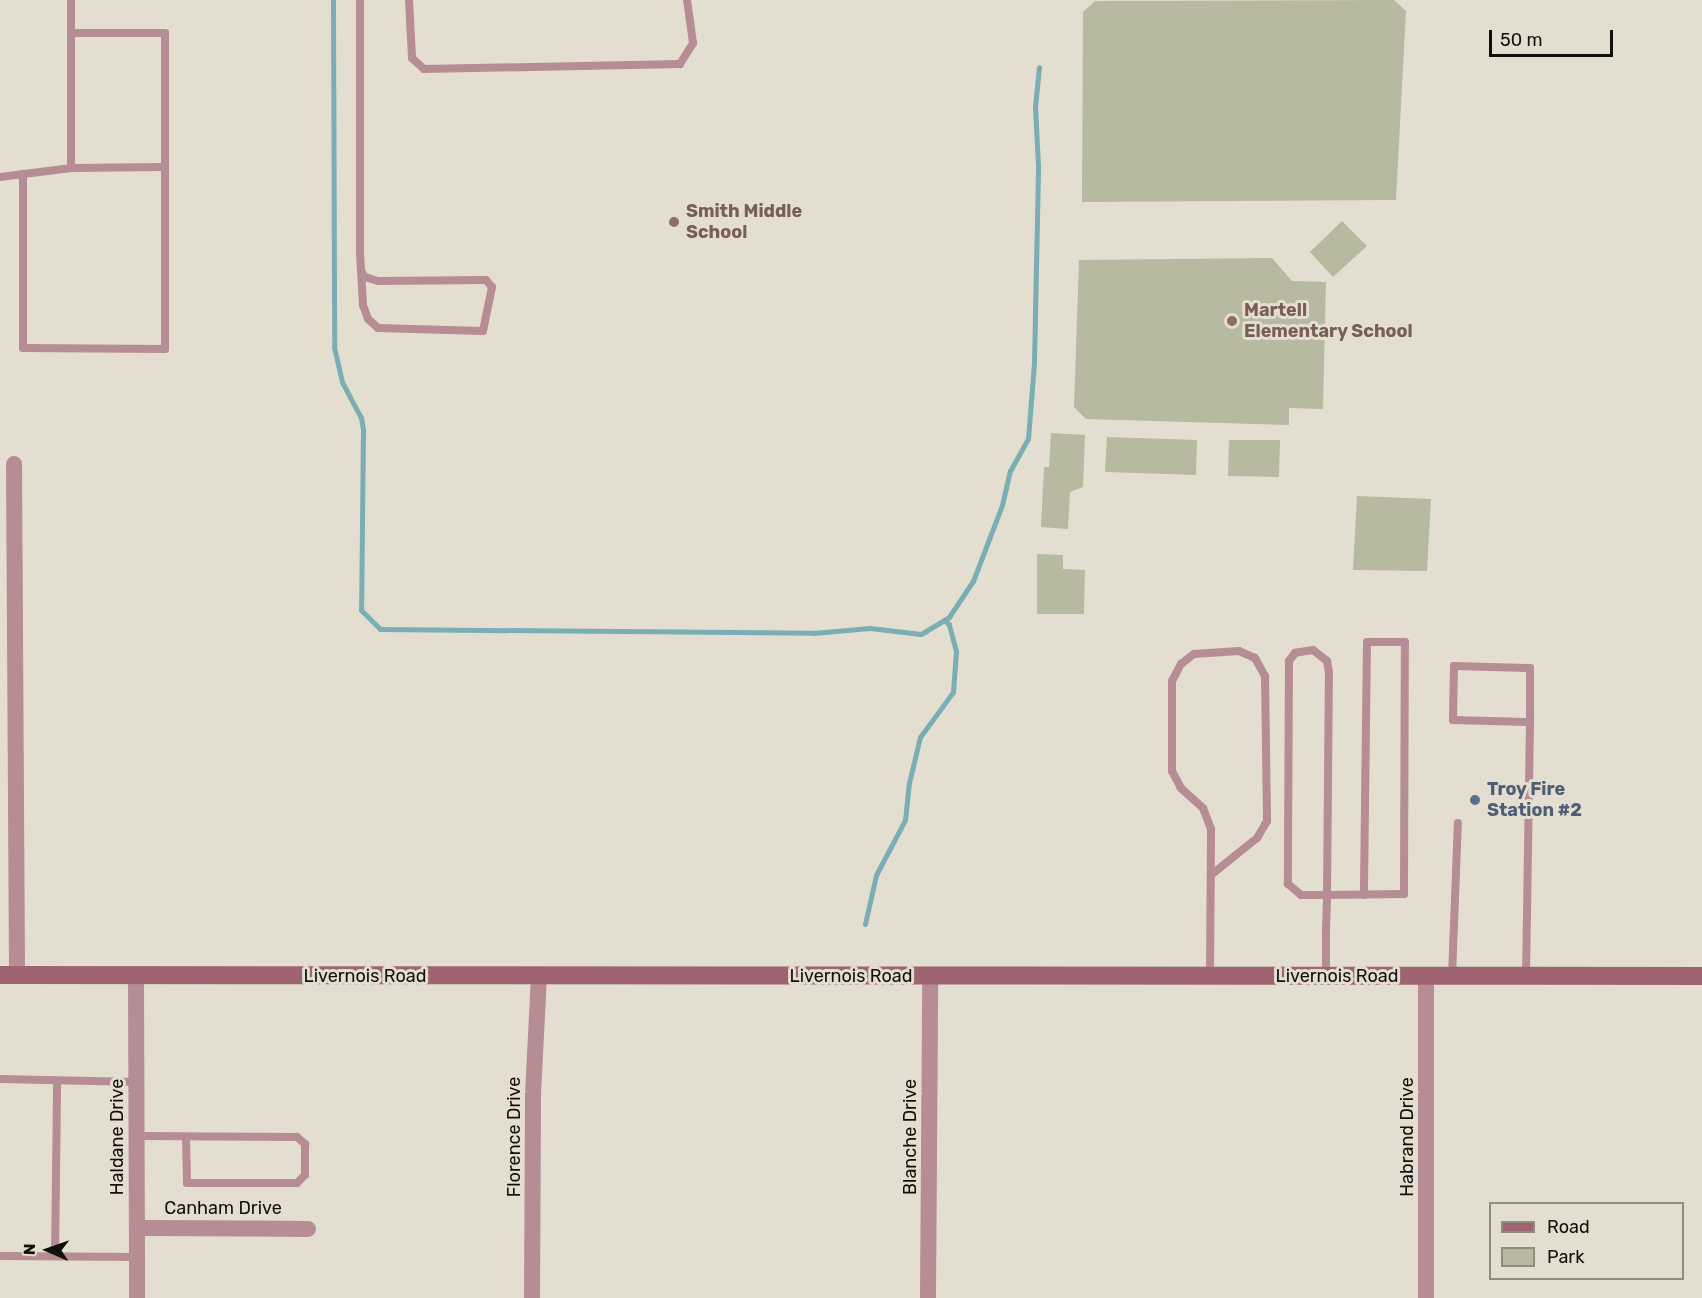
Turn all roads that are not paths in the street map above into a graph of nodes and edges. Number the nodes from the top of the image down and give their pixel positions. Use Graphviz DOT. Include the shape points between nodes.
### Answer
graph roads {
  1 [pos="71,0"];
  2 [pos="360,0"];
  3 [pos="409,0"];
  4 [pos="687,0"];
  5 [pos="70,33"];
  6 [pos="164,167"];
  7 [pos="71,168"];
  8 [pos="23,174"];
  9 [pos="0,177"];
  10 [pos="361,271"];
  11 [pos="14,464"];
  12 [pos="1530,722"];
  13 [pos="1458,824"];
  14 [pos="1212,873"];
  15 [pos="1364,894"];
  16 [pos="1327,895"];
  17 [pos="8,975"];
  18 [pos="136,975"];
  19 [pos="539,976"];
  20 [pos="930,976"];
  21 [pos="1210,976"];
  22 [pos="1326,976"];
  23 [pos="1426,976"];
  24 [pos="1452,976"];
  25 [pos="1526,976"];
  26 [pos="1702,976"];
  27 [pos="0,1079"];
  28 [pos="57,1081"];
  29 [pos="137,1082"];
  30 [pos="137,1136"];
  31 [pos="186,1137"];
  32 [pos="137,1228"];
  33 [pos="308,1229"];
  34 [pos="0,1256"];
  35 [pos="55,1256"];
  36 [pos="136,1257"];
  37 [pos="137,1298"];
  38 [pos="532,1298"];
  39 [pos="928,1298"];
  40 [pos="1426,1298"];
  1 -- 5 [label="lane"];
  2 -- 10 [label="lane"];
  3 -- 4 [label="lane" via="412,58 424,69 680,64 693,43"];
  5 -- 6 [label="lane" via="165,33"];
  5 -- 7 [label="lane"];
  6 -- 7 [label="lane"];
  6 -- 8 [label="lane" via="165,349 23,348"];
  7 -- 8 [label="lane"];
  8 -- 9 [label="lane"];
  10 -- 10 [label="lane" via="365,277 378,281 486,280 492,286 483,331 378,328 368,320 363,305"];
  11 -- 17 [label="street"];
  12 -- 12 [label="lane" via="1530,668 1454,666 1453,720"];
  12 -- 25 [label="lane"];
  13 -- 24 [label="lane"];
  14 -- 14 [label="lane" via="1257,838 1267,821 1265,676 1256,658 1239,651 1194,654 1180,664 1172,681 1172,771 1207,819"];
  14 -- 21 [label="lane"];
  15 -- 15 [label="lane" via="1404,894 1405,642 1367,642"];
  15 -- 16 [label="lane"];
  16 -- 16 [label="lane" via="1329,673 1322,654 1303,650 1289,661 1288,884 1301,895"];
  16 -- 22 [label="lane"];
  17 -- 18 [label="main road, Livernois Road"];
  18 -- 19 [label="main road, Livernois Road"];
  18 -- 29 [label="street, Haldane Drive"];
  19 -- 20 [label="main road, Livernois Road"];
  19 -- 38 [label="street, Florence Drive" via="533,1094"];
  20 -- 21 [label="main road, Livernois Road"];
  20 -- 39 [label="street, Blanche Drive"];
  21 -- 22 [label="main road, Livernois Road"];
  22 -- 23 [label="main road, Livernois Road"];
  23 -- 24 [label="main road, Livernois Road"];
  23 -- 40 [label="street, Habrand Drive"];
  24 -- 25 [label="main road, Livernois Road"];
  25 -- 26 [label="main road, Livernois Road"];
  27 -- 28 [label="lane"];
  28 -- 29 [label="lane"];
  28 -- 35 [label="lane"];
  29 -- 30 [label="street, Haldane Drive"];
  30 -- 31 [label="lane"];
  30 -- 32 [label="street, Haldane Drive"];
  31 -- 31 [label="lane" via="297,1137 305,1144 305,1175 297,1183 187,1183"];
  32 -- 33 [label="street, Canham Drive"];
  32 -- 36 [label="street, Haldane Drive"];
  34 -- 35 [label="lane"];
  35 -- 36 [label="lane"];
  36 -- 37 [label="street, Haldane Drive"];
}
